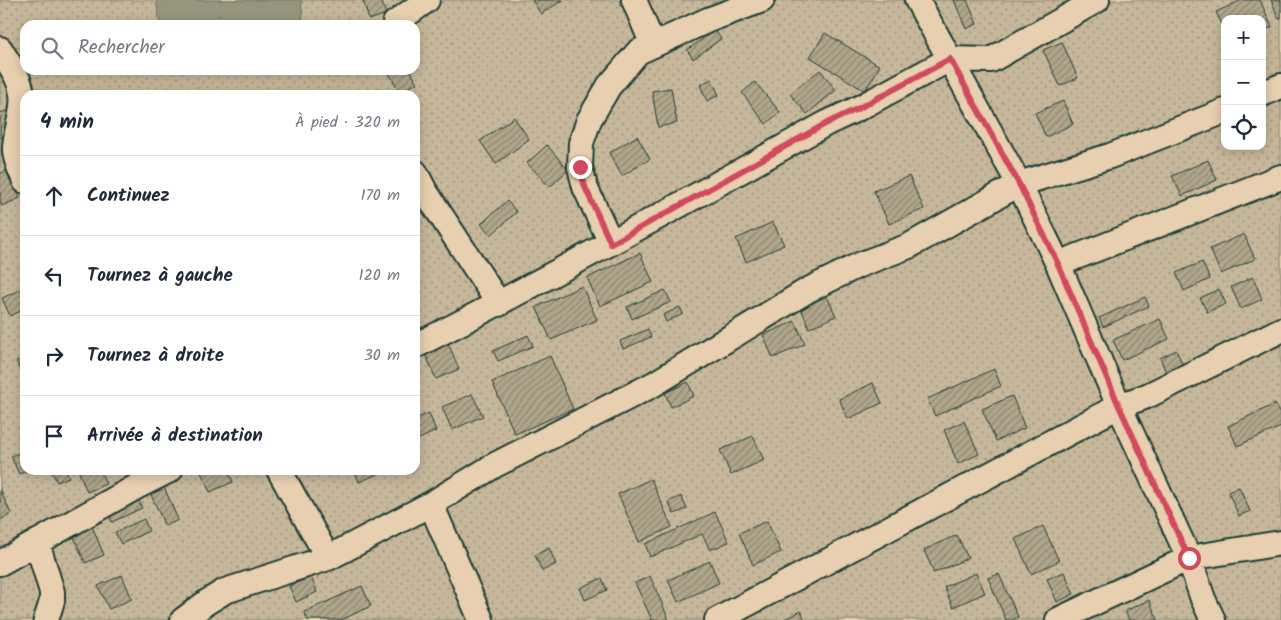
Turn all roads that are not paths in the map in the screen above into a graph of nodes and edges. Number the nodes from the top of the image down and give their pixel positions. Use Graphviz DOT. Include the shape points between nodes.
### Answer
graph roads {
  1 [pos="427,0"];
  2 [pos="634,0"];
  3 [pos="762,0"];
  4 [pos="917,0"];
  5 [pos="1097,0"];
  6 [pos="399,20"];
  7 [pos="652,45"];
  8 [pos="0,49"];
  9 [pos="950,59"];
  10 [pos="1281,86"];
  11 [pos="22,90"];
  12 [pos="1266,92"];
  13 [pos="1221,112"];
  14 [pos="20,121"];
  15 [pos="20,169"];
  16 [pos="1281,177"];
  17 [pos="420,182"];
  18 [pos="1019,184"];
  19 [pos="611,244"];
  20 [pos="1058,264"];
  21 [pos="499,304"];
  22 [pos="1281,330"];
  23 [pos="420,344"];
  24 [pos="1119,406"];
  25 [pos="147,475"];
  26 [pos="281,475"];
  27 [pos="133,478"];
  28 [pos="431,504"];
  29 [pos="37,542"];
  30 [pos="1281,543"];
  31 [pos="328,558"];
  32 [pos="1189,558"];
  33 [pos="0,563"];
  34 [pos="46,620"];
  35 [pos="183,620"];
  36 [pos="481,620"];
  37 [pos="717,620"];
  38 [pos="1058,620"];
  39 [pos="1213,620"];
  1 -- 6 [label="street"];
  2 -- 7 [label="street"];
  3 -- 7 [label="street"];
  4 -- 9 [label="street"];
  5 -- 9 [label="street" via="990,60"];
  7 -- 19 [label="street" via="638,52 609,86 589,120 581,143 580,167 585,187"];
  8 -- 11 [label="street"];
  9 -- 18 [label="street"];
  9 -- 19 [label="street" via="827,123"];
  10 -- 12 [label="street"];
  13 -- 18 [label="street" via="1110,156"];
  14 -- 15 [label="street" via="15,150"];
  16 -- 20 [label="street"];
  17 -- 21 [label="street"];
  18 -- 20 [label="street"];
  18 -- 28 [label="street" via="909,246 859,265 808,290 654,384 496,465"];
  19 -- 21 [label="street"];
  20 -- 24 [label="street"];
  21 -- 23 [label="street"];
  22 -- 24 [label="street" via="1147,396"];
  24 -- 32 [label="street"];
  24 -- 37 [label="street"];
  25 -- 27 [label="street"];
  26 -- 31 [label="street"];
  27 -- 29 [label="street"];
  28 -- 31 [label="street"];
  28 -- 36 [label="street"];
  29 -- 33 [label="street"];
  29 -- 34 [label="street" via="52,592"];
  30 -- 32 [label="street"];
  31 -- 35 [label="street" via="225,591"];
  32 -- 38 [label="street"];
  32 -- 39 [label="street"];
}
